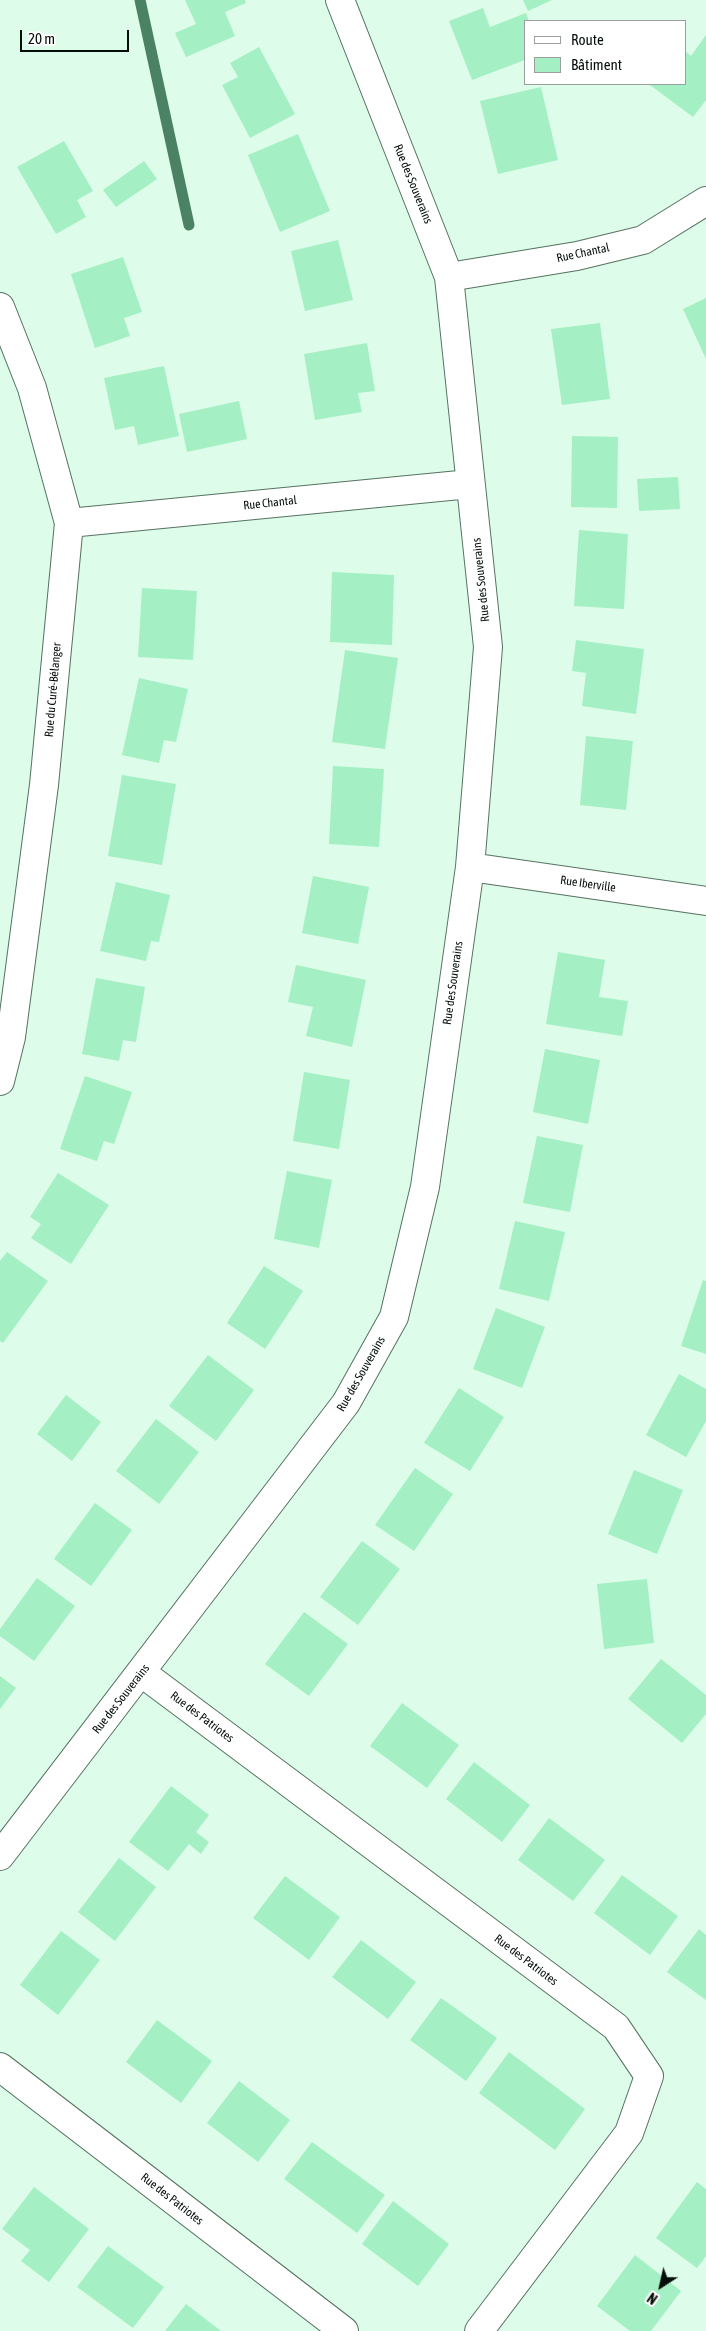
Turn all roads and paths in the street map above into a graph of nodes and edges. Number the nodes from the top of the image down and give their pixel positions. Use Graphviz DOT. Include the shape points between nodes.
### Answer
graph roads {
  1 [pos="340,0"];
  2 [pos="706,201"];
  3 [pos="449,277"];
  4 [pos="0,307"];
  5 [pos="470,484"];
  6 [pos="69,523"];
  7 [pos="470,867"];
  8 [pos="706,901"];
  9 [pos="0,1081"];
  10 [pos="142,1673"];
  11 [pos="0,1856"];
  12 [pos="0,2067"];
  13 [pos="344,2331"];
  14 [pos="479,2331"];
  1 -- 3 [label="street, Rue des Souverains"];
  2 -- 3 [label="street, Rue Chantal" via="643,240 577,256"];
  3 -- 5 [label="street, Rue des Souverains"];
  4 -- 6 [label="street, Rue du Curé-Bélanger" via="32,388"];
  5 -- 6 [label="street, Rue Chantal"];
  5 -- 7 [label="street, Rue des Souverains" via="488,647"];
  6 -- 9 [label="street, Rue du Curé-Bélanger" via="44,785 11,1038"];
  7 -- 8 [label="street, Rue Iberville"];
  7 -- 10 [label="street, Rue des Souverains" via="424,1187 394,1317 346,1403"];
  10 -- 11 [label="street, Rue des Souverains"];
  10 -- 14 [label="street, Rue des Patriotes" via="616,2027 648,2076 629,2133"];
  12 -- 13 [label="street, Rue des Patriotes"];
}
